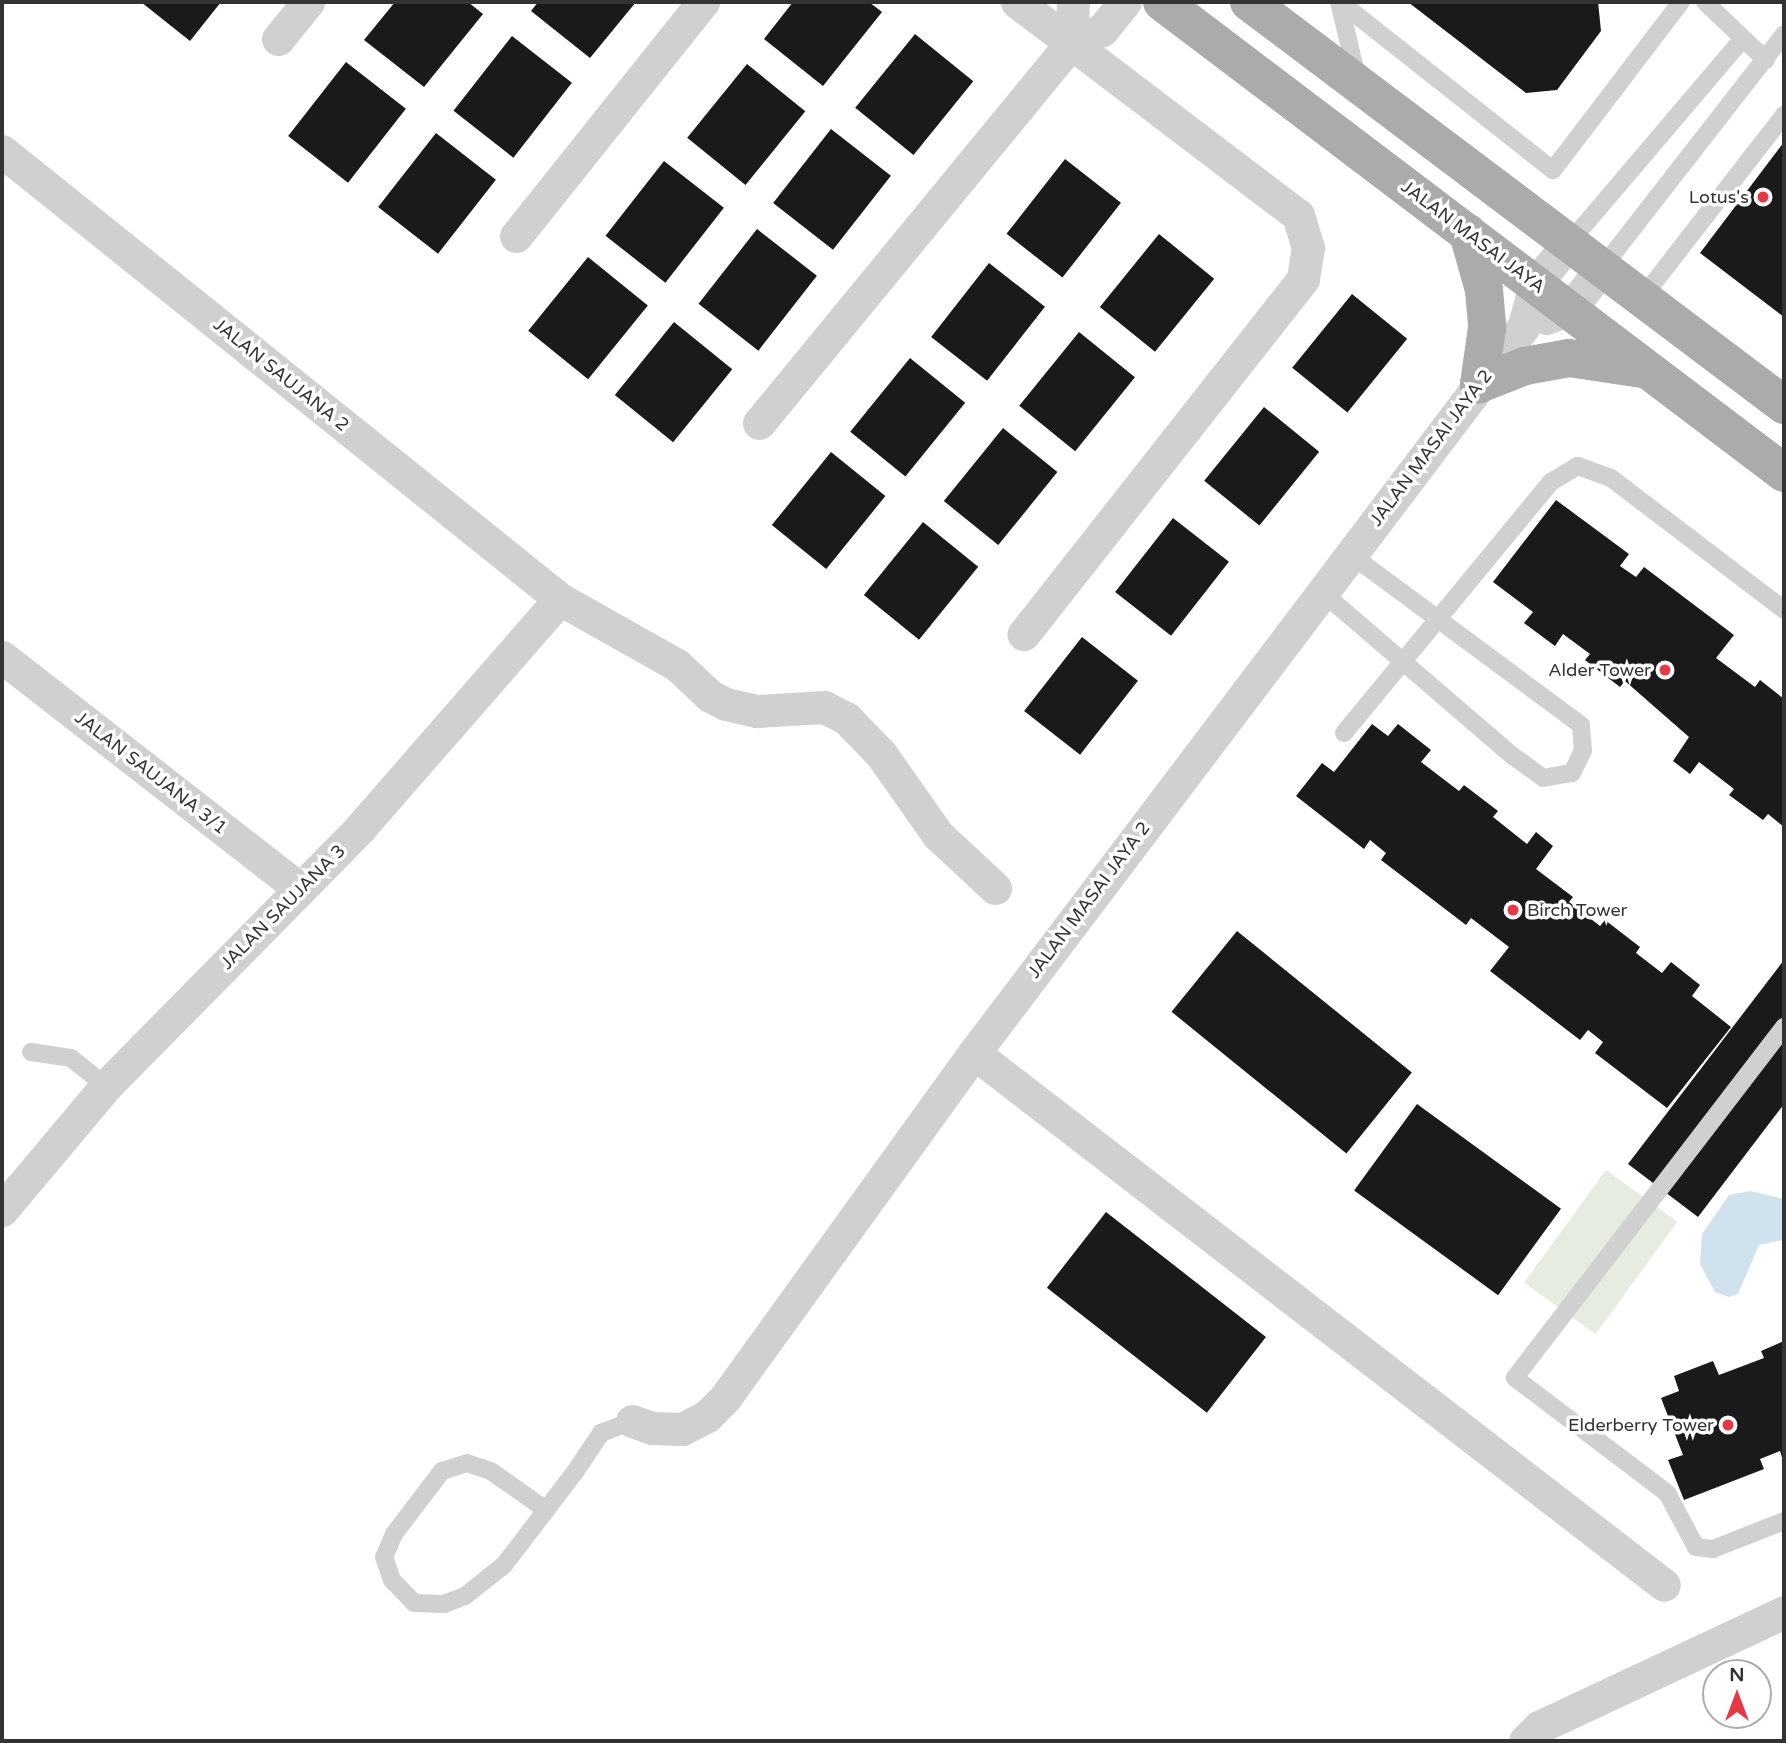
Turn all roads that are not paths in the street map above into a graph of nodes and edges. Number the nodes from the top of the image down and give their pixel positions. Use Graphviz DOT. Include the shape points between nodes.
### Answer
graph roads {
  1 [pos="308,2"];
  2 [pos="703,2"];
  3 [pos="1017,2"];
  4 [pos="1125,2"];
  5 [pos="1162,2"];
  6 [pos="1249,2"];
  7 [pos="1339,2"];
  8 [pos="1681,2"];
  9 [pos="1705,2"];
  10 [pos="1072,3"];
  11 [pos="1784,34"];
  12 [pos="278,39"];
  13 [pos="1741,41"];
  14 [pos="1071,43"];
  15 [pos="1766,60"];
  16 [pos="1358,84"];
  17 [pos="1784,115"];
  18 [pos="2,151"];
  19 [pos="1468,233"];
  20 [pos="516,236"];
  21 [pos="1569,243"];
  22 [pos="1602,268"];
  23 [pos="1535,284"];
  24 [pos="1642,298"];
  25 [pos="1569,310"];
  26 [pos="1524,326"];
  27 [pos="1648,370"];
  28 [pos="1479,384"];
  29 [pos="1784,405"];
  30 [pos="759,423"];
  31 [pos="1784,472"];
  32 [pos="1350,554"];
  33 [pos="1322,592"];
  34 [pos="560,599"];
  35 [pos="1784,610"];
  36 [pos="1435,618"];
  37 [pos="1024,634"];
  38 [pos="2,657"];
  39 [pos="1403,657"];
  40 [pos="1344,733"];
  41 [pos="995,888"];
  42 [pos="300,889"];
  43 [pos="1784,1027"];
  44 [pos="30,1052"];
  45 [pos="974,1053"];
  46 [pos="106,1086"];
  47 [pos="2,1210"];
  48 [pos="632,1421"];
  49 [pos="546,1510"];
  50 [pos="1784,1521"];
  51 [pos="1664,1585"];
  52 [pos="1784,1612"];
  53 [pos="1525,1741"];
  1 -- 12 [label="street"];
  2 -- 20 [label="street"];
  3 -- 14 [label="street"];
  4 -- 14 [label="street" via="1102,30"];
  5 -- 19 [label="main road, JALAN MASAI JAYA"];
  6 -- 16 [label="main road"];
  7 -- 8 [label="lane" via="1553,170"];
  7 -- 16 [label="lane"];
  9 -- 13 [label="lane"];
  10 -- 14 [label="street"];
  11 -- 15 [label="lane"];
  13 -- 15 [label="lane"];
  13 -- 21 [label="lane"];
  14 -- 30 [label="street"];
  14 -- 37 [label="street" via="1298,215 1305,229 1307,262 1303,279"];
  15 -- 22 [label="lane"];
  16 -- 21 [label="main road"];
  17 -- 24 [label="lane"];
  18 -- 34 [label="street, JALAN SAUJANA 2"];
  19 -- 23 [label="main road, JALAN MASAI JAYA"];
  19 -- 28 [label="main road" via="1484,290 1487,328"];
  21 -- 22 [label="main road"];
  21 -- 23 [label="street, JALAN MASAI JAYA 2"];
  22 -- 24 [label="main road"];
  22 -- 25 [label="street"];
  23 -- 25 [label="main road, JALAN MASAI JAYA"];
  23 -- 26 [label="street, JALAN MASAI JAYA 2"];
  24 -- 29 [label="main road"];
  25 -- 26 [label="street"];
  25 -- 27 [label="main road, JALAN MASAI JAYA"];
  26 -- 28 [label="street, JALAN MASAI JAYA 2"];
  27 -- 28 [label="main road" via="1569,358 1525,366"];
  27 -- 31 [label="main road, JALAN MASAI JAYA"];
  28 -- 32 [label="street, JALAN MASAI JAYA 2"];
  32 -- 33 [label="street, JALAN MASAI JAYA 2"];
  32 -- 36 [label="lane"];
  33 -- 39 [label="lane"];
  33 -- 45 [label="street, JALAN MASAI JAYA 2"];
  34 -- 41 [label="street, JALAN SAUJANA 2" via="677,665 726,704 757,711 824,707 846,718 881,754 939,835"];
  34 -- 42 [label="street, JALAN SAUJANA 3" via="360,828"];
  35 -- 36 [label="lane" via="1611,478 1578,466 1551,482"];
  36 -- 39 [label="lane"];
  36 -- 39 [label="lane" via="1581,725 1583,750 1572,773 1543,778"];
  38 -- 42 [label="street, JALAN SAUJANA 3/1"];
  39 -- 40 [label="lane"];
  42 -- 46 [label="street, JALAN SAUJANA 3"];
  43 -- 50 [label="lane" via="1516,1378 1667,1493 1696,1546 1713,1549"];
  44 -- 46 [label="lane" via="71,1058"];
  45 -- 48 [label="street, JALAN MASAI JAYA 2" via="725,1398 707,1416 682,1429 652,1428"];
  45 -- 51 [label="street"];
  46 -- 47 [label="street, JALAN SAUJANA 3"];
  48 -- 49 [label="lane" via="601,1433"];
  49 -- 49 [label="lane" via="504,1564 465,1595 444,1604 414,1603 391,1580 384,1557 394,1534 442,1471 467,1463 491,1471"];
  52 -- 53 [label="street" via="1539,1727"];
}
